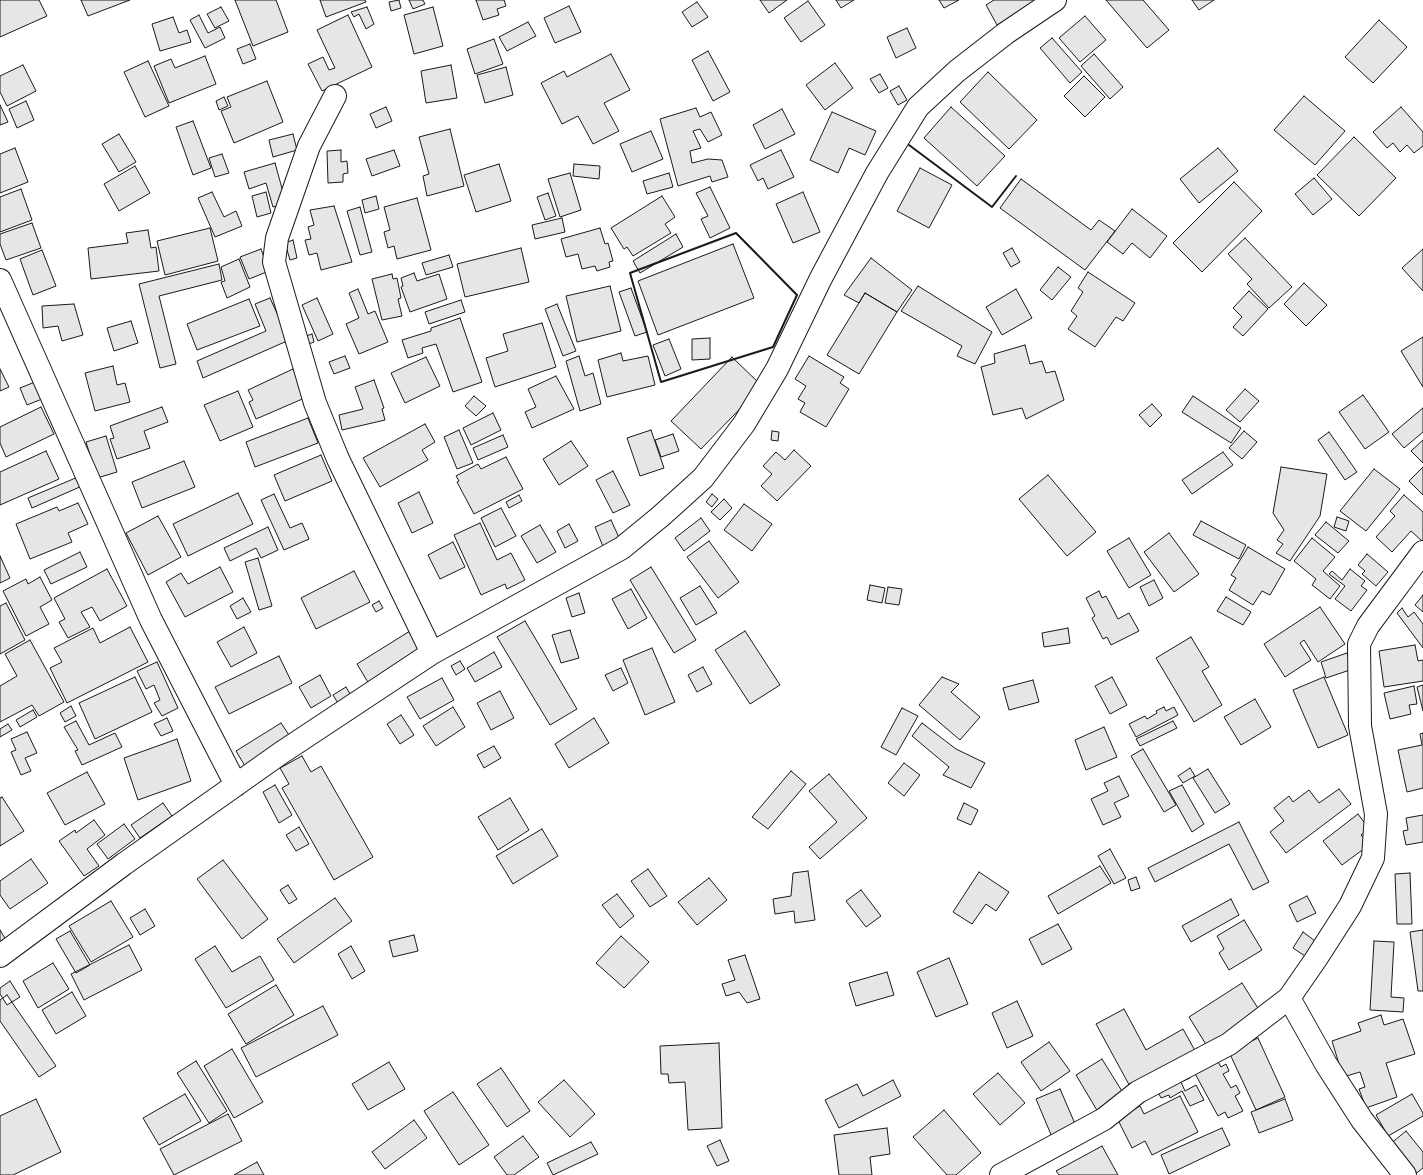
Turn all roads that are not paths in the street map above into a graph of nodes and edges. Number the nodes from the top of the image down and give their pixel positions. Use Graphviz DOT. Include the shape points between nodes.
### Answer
graph roads {
  1 [pos="1055,0"];
  2 [pos="335,96"];
  3 [pos="0,280"];
  4 [pos="1423,552"];
  5 [pos="432,653"];
  6 [pos="236,785"];
  7 [pos="0,956"];
  8 [pos="1289,998"];
  9 [pos="1001,1175"];
  10 [pos="1405,1175"];
  1 -- 5 [label="street" via="963,66 918,106 870,187 821,278 777,369 744,424 703,478 622,548"];
  2 -- 5 [label="street" via="309,146 277,238 274,262 315,403 338,459"];
  3 -- 6 [label="street" via="151,620"];
  4 -- 8 [label="street" via="1368,626 1359,644 1360,726 1376,814 1373,858 1350,906"];
  5 -- 6 [label="street"];
  6 -- 7 [label="street"];
  8 -- 9 [label="street" via="1229,1044 1138,1092 1104,1119"];
  8 -- 10 [label="street" via="1326,1064 1362,1120"];
}
